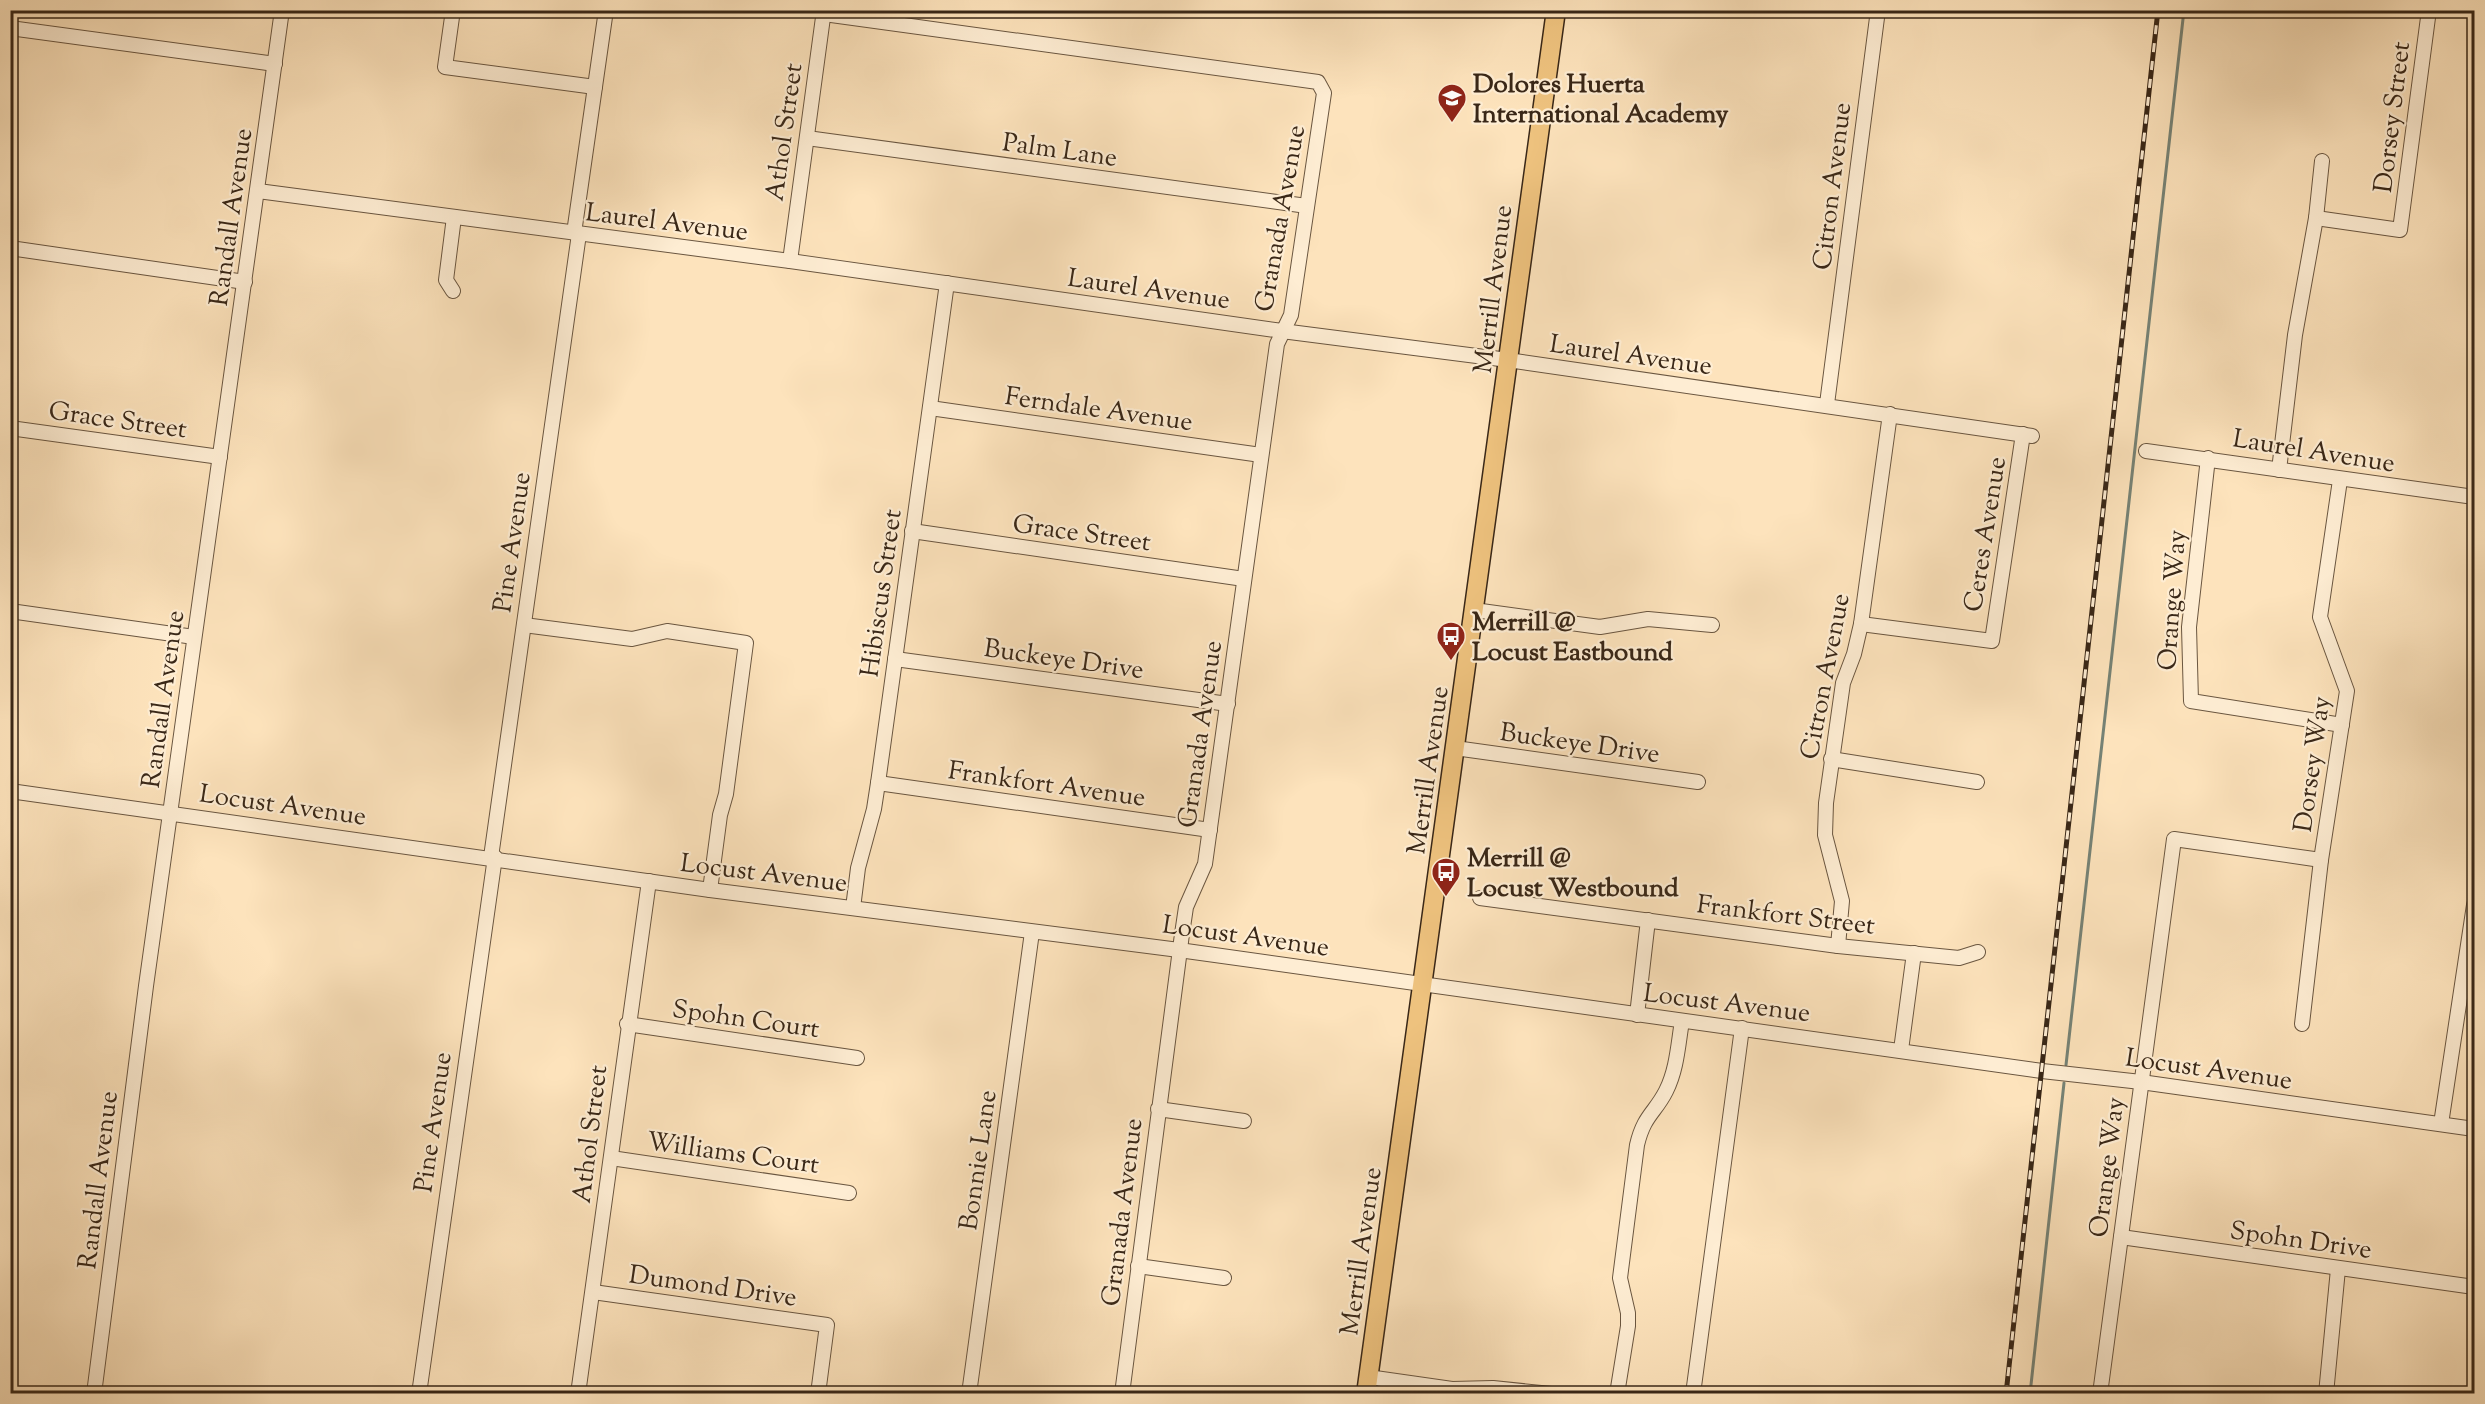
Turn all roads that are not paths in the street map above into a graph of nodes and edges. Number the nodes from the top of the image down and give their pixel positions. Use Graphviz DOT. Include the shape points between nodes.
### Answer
graph roads {
  1 [pos="282,10"];
  2 [pos="453,10"];
  3 [pos="606,10"];
  4 [pos="1556,10"];
  5 [pos="1878,10"];
  6 [pos="2428,10"];
  7 [pos="824,12"];
  8 [pos="10,28"];
  9 [pos="275,64"];
  10 [pos="595,87"];
  11 [pos="807,138"];
  12 [pos="2322,161"];
  13 [pos="258,191"];
  14 [pos="1307,206"];
  15 [pos="454,217"];
  16 [pos="2316,218"];
  17 [pos="577,233"];
  18 [pos="10,248"];
  19 [pos="790,261"];
  20 [pos="245,282"];
  21 [pos="947,283"];
  22 [pos="453,291"];
  23 [pos="1282,332"];
  24 [pos="1509,360"];
  25 [pos="1827,404"];
  26 [pos="930,408"];
  27 [pos="1890,414"];
  28 [pos="10,428"];
  29 [pos="2028,435"];
  30 [pos="2146,451"];
  31 [pos="1261,456"];
  32 [pos="220,457"];
  33 [pos="2208,458"];
  34 [pos="2279,470"];
  35 [pos="2340,480"];
  36 [pos="2475,497"];
  37 [pos="912,531"];
  38 [pos="1244,579"];
  39 [pos="10,610"];
  40 [pos="1474,610"];
  41 [pos="1861,624"];
  42 [pos="524,625"];
  43 [pos="1712,625"];
  44 [pos="194,637"];
  45 [pos="895,659"];
  46 [pos="1228,704"];
  47 [pos="2342,725"];
  48 [pos="1455,748"];
  49 [pos="1831,759"];
  50 [pos="1698,782"];
  51 [pos="1977,782"];
  52 [pos="878,783"];
  53 [pos="10,791"];
  54 [pos="171,812"];
  55 [pos="1210,830"];
  56 [pos="493,857"];
  57 [pos="2321,860"];
  58 [pos="649,881"];
  59 [pos="710,890"];
  60 [pos="1480,898"];
  61 [pos="2475,905"];
  62 [pos="853,908"];
  63 [pos="1648,920"];
  64 [pos="1032,932"];
  65 [pos="1838,946"];
  66 [pos="1179,950"];
  67 [pos="1978,952"];
  68 [pos="1914,953"];
  69 [pos="1423,984"];
  70 [pos="1636,1015"];
  71 [pos="1682,1021"];
  72 [pos="627,1024"];
  73 [pos="2302,1024"];
  74 [pos="1742,1028"];
  75 [pos="1901,1050"];
  76 [pos="857,1058"];
  77 [pos="2141,1082"];
  78 [pos="1158,1109"];
  79 [pos="1244,1121"];
  80 [pos="2441,1124"];
  81 [pos="2475,1129"];
  82 [pos="611,1158"];
  83 [pos="849,1193"];
  84 [pos="2121,1237"];
  85 [pos="1138,1266"];
  86 [pos="2338,1269"];
  87 [pos="1224,1278"];
  88 [pos="2475,1287"];
  89 [pos="593,1292"];
  90 [pos="1367,1385"];
  91 [pos="2102,1393"];
  92 [pos="94,1394"];
  93 [pos="419,1394"];
  94 [pos="578,1394"];
  95 [pos="818,1394"];
  96 [pos="969,1394"];
  97 [pos="1122,1394"];
  98 [pos="1551,1394"];
  99 [pos="1617,1394"];
  100 [pos="1693,1394"];
  101 [pos="2326,1394"];
  1 -- 9 [label="street, Randall Avenue"];
  2 -- 10 [label="street" via="445,68"];
  3 -- 10 [label="street, Pine Avenue"];
  4 -- 24 [label="main road, Merrill Avenue"];
  5 -- 25 [label="street, Citron Avenue"];
  6 -- 16 [label="street, Dorsey Street" via="2400,230"];
  7 -- 11 [label="street, Athol Street"];
  7 -- 14 [label="street, Granada Avenue" via="1318,82 1324,93"];
  8 -- 9 [label="street"];
  9 -- 13 [label="street, Randall Avenue"];
  10 -- 17 [label="street, Pine Avenue"];
  11 -- 14 [label="street, Palm Lane"];
  11 -- 19 [label="street, Athol Street"];
  12 -- 16 [label="street"];
  13 -- 15 [label="street, Laurel Avenue"];
  13 -- 20 [label="street, Randall Avenue"];
  14 -- 23 [label="street, Granada Avenue" via="1291,315"];
  15 -- 17 [label="street, Laurel Avenue"];
  15 -- 22 [label="street" via="446,280"];
  16 -- 34 [label="street" via="2295,335"];
  17 -- 19 [label="street, Laurel Avenue"];
  17 -- 42 [label="street, Pine Avenue"];
  18 -- 20 [label="street"];
  19 -- 21 [label="street, Laurel Avenue"];
  20 -- 32 [label="street, Randall Avenue"];
  21 -- 23 [label="street, Laurel Avenue"];
  21 -- 26 [label="street, Hibiscus Street"];
  23 -- 24 [label="street, Laurel Avenue"];
  23 -- 31 [label="street, Granada Avenue"];
  24 -- 25 [label="street, Laurel Avenue"];
  24 -- 40 [label="main road, Merrill Avenue"];
  25 -- 27 [label="street, Laurel Avenue"];
  26 -- 31 [label="street, Ferndale Avenue"];
  26 -- 37 [label="street, Hibiscus Street"];
  27 -- 29 [label="street, Laurel Avenue"];
  27 -- 41 [label="street, Citron Avenue"];
  28 -- 32 [label="street, Grace Street"];
  29 -- 41 [label="street, Ceres Avenue" via="1992,641"];
  30 -- 33 [label="street, Laurel Avenue"];
  31 -- 38 [label="street, Granada Avenue"];
  32 -- 44 [label="street, Randall Avenue"];
  33 -- 34 [label="street, Laurel Avenue"];
  33 -- 47 [label="street, Orange Way" via="2188,627 2191,701"];
  34 -- 35 [label="street, Laurel Avenue"];
  35 -- 36 [label="street, Laurel Avenue"];
  35 -- 47 [label="street, Dorsey Way" via="2320,617 2347,690"];
  37 -- 38 [label="street, Grace Street"];
  37 -- 45 [label="street, Hibiscus Street"];
  38 -- 46 [label="street, Granada Avenue"];
  39 -- 44 [label="street"];
  40 -- 43 [label="street" via="1600,627 1648,619"];
  40 -- 48 [label="main road, Merrill Avenue"];
  41 -- 49 [label="street, Citron Avenue" via="1843,683"];
  42 -- 56 [label="street, Pine Avenue"];
  42 -- 59 [label="street" via="632,639 667,631 746,643"];
  44 -- 54 [label="street, Randall Avenue"];
  45 -- 46 [label="street, Buckeye Drive"];
  45 -- 52 [label="street, Hibiscus Street"];
  46 -- 55 [label="street, Granada Avenue"];
  47 -- 57 [label="street, Dorsey Way"];
  48 -- 50 [label="street, Buckeye Drive"];
  48 -- 69 [label="main road, Merrill Avenue"];
  49 -- 51 [label="street"];
  49 -- 65 [label="street, Citron Avenue" via="1825,836 1842,901"];
  52 -- 55 [label="street, Frankfort Avenue"];
  52 -- 62 [label="street, Hibiscus Street"];
  53 -- 54 [label="street, Locust Avenue"];
  54 -- 56 [label="street, Locust Avenue"];
  54 -- 92 [label="street, Randall Avenue"];
  55 -- 66 [label="street, Granada Avenue" via="1205,864 1186,907"];
  56 -- 58 [label="street, Locust Avenue"];
  56 -- 93 [label="street, Pine Avenue"];
  57 -- 73 [label="street, Dorsey Way"];
  57 -- 77 [label="street, Orange Way" via="2174,839"];
  58 -- 59 [label="street, Locust Avenue"];
  58 -- 72 [label="street, Athol Street"];
  59 -- 62 [label="street, Locust Avenue"];
  60 -- 63 [label="street, Frankfort Street"];
  61 -- 80 [label="street"];
  62 -- 64 [label="street, Locust Avenue"];
  63 -- 65 [label="street, Frankfort Street"];
  63 -- 70 [label="street"];
  64 -- 66 [label="street, Locust Avenue"];
  64 -- 96 [label="street, Bonnie Lane"];
  65 -- 68 [label="street, Frankfort Street"];
  66 -- 69 [label="street, Locust Avenue"];
  66 -- 78 [label="street, Granada Avenue"];
  67 -- 68 [label="street, Frankfort Street" via="1959,958"];
  68 -- 75 [label="street"];
  69 -- 70 [label="street, Locust Avenue"];
  69 -- 90 [label="main road, Merrill Avenue"];
  70 -- 71 [label="street, Locust Avenue"];
  71 -- 74 [label="street, Locust Avenue"];
  71 -- 99 [label="street" via="1674,1073 1642,1127 1637,1145 1620,1278 1628,1326"];
  72 -- 76 [label="street, Spohn Court"];
  72 -- 82 [label="street, Athol Street"];
  74 -- 75 [label="street, Locust Avenue"];
  74 -- 100 [label="street"];
  75 -- 77 [label="street, Locust Avenue"];
  77 -- 80 [label="street, Locust Avenue"];
  77 -- 84 [label="street, Orange Way"];
  78 -- 79 [label="street"];
  78 -- 85 [label="street, Granada Avenue"];
  80 -- 81 [label="street, Locust Avenue"];
  82 -- 83 [label="street, Williams Court"];
  82 -- 89 [label="street, Athol Street"];
  84 -- 86 [label="street, Spohn Drive"];
  84 -- 91 [label="street, Orange Way"];
  85 -- 87 [label="street"];
  85 -- 97 [label="street, Granada Avenue"];
  86 -- 88 [label="street, Spohn Drive"];
  86 -- 101 [label="street"];
  89 -- 94 [label="street, Athol Street"];
  89 -- 95 [label="street, Dumond Drive" via="827,1325"];
  90 -- 98 [label="street" via="1493,1388"];
}
